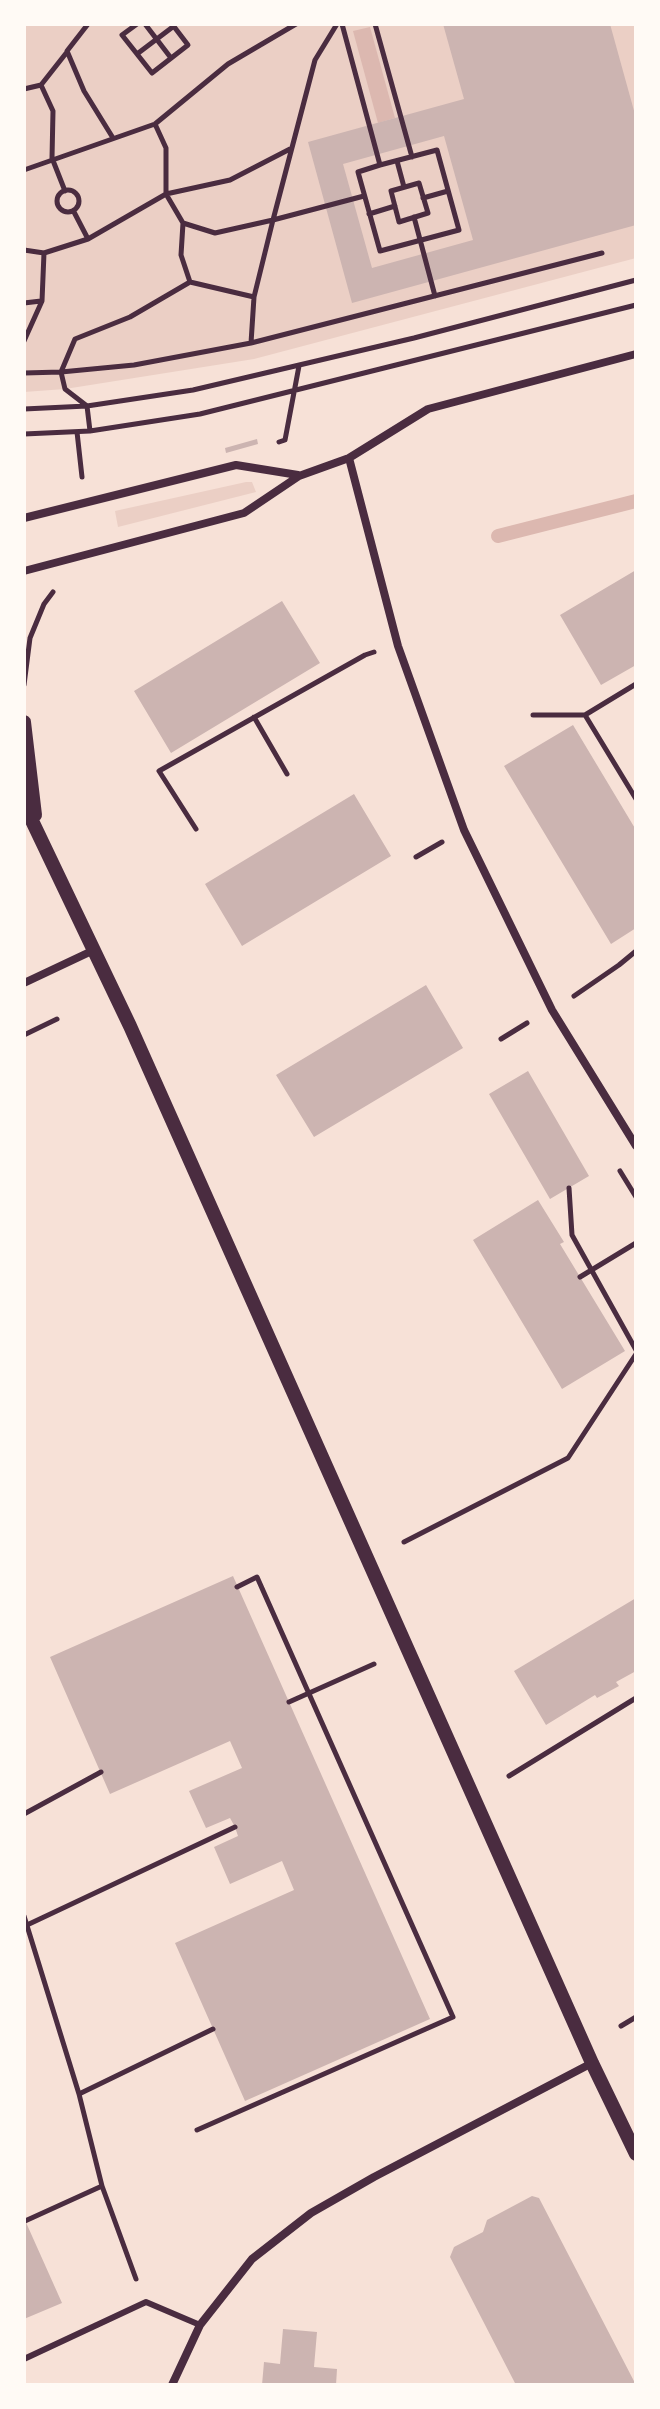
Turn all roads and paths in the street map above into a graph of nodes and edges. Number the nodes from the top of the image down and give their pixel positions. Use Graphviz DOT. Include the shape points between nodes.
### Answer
graph roads {
  1 [pos="88,24"];
  2 [pos="137,24"];
  3 [pos="145,24"];
  4 [pos="296,24"];
  5 [pos="340,24"];
  6 [pos="375,24"];
  7 [pos="173,25"];
  8 [pos="129,26"];
  9 [pos="157,39"];
  10 [pos="67,51"];
  11 [pos="137,54"];
  12 [pos="171,58"];
  13 [pos="41,85"];
  14 [pos="24,89"];
  15 [pos="155,124"];
  16 [pos="113,138"];
  17 [pos="291,149"];
  18 [pos="412,157"];
  19 [pos="52,158"];
  20 [pos="397,161"];
  21 [pos="380,165"];
  22 [pos="24,170"];
  23 [pos="404,187"];
  24 [pos="65,191"];
  25 [pos="448,191"];
  26 [pos="166,194"];
  27 [pos="364,196"];
  28 [pos="423,198"];
  29 [pos="395,206"];
  30 [pos="74,212"];
  31 [pos="369,214"];
  32 [pos="414,217"];
  33 [pos="273,220"];
  34 [pos="183,223"];
  35 [pos="88,239"];
  36 [pos="420,241"];
  37 [pos="24,250"];
  38 [pos="44,253"];
  39 [pos="602,253"];
  40 [pos="636,280"];
  41 [pos="190,282"];
  42 [pos="435,296"];
  43 [pos="254,297"];
  44 [pos="42,301"];
  45 [pos="24,303"];
  46 [pos="636,305"];
  47 [pos="24,341"];
  48 [pos="251,343"];
  49 [pos="636,354"];
  50 [pos="61,372"];
  51 [pos="24,373"];
  52 [pos="87,406"];
  53 [pos="24,409"];
  54 [pos="90,431"];
  55 [pos="24,434"];
  56 [pos="349,458"];
  57 [pos="299,476"];
  58 [pos="24,518"];
  59 [pos="24,571"];
  60 [pos="398,646"];
  61 [pos="636,684"];
  62 [pos="533,715"];
  63 [pos="585,715"];
  64 [pos="254,717"];
  65 [pos="24,722"];
  66 [pos="287,774"];
  67 [pos="636,799"];
  68 [pos="24,804"];
  69 [pos="36,824"];
  70 [pos="196,829"];
  71 [pos="94,950"];
  72 [pos="636,951"];
  73 [pos="24,983"];
  74 [pos="552,1010"];
  75 [pos="57,1019"];
  76 [pos="24,1035"];
  77 [pos="636,1146"];
  78 [pos="569,1188"];
  79 [pos="636,1243"];
  80 [pos="592,1270"];
  81 [pos="580,1277"];
  82 [pos="636,1352"];
  83 [pos="404,1542"];
  84 [pos="237,1587"];
  85 [pos="374,1664"];
  86 [pos="309,1693"];
  87 [pos="636,1698"];
  88 [pos="289,1702"];
  89 [pos="101,1772"];
  90 [pos="509,1776"];
  91 [pos="24,1814"];
  92 [pos="235,1827"];
  93 [pos="24,1916"];
  94 [pos="27,1925"];
  95 [pos="636,2017"];
  96 [pos="621,2026"];
  97 [pos="213,2029"];
  98 [pos="592,2063"];
  99 [pos="79,2094"];
  100 [pos="197,2130"];
  101 [pos="636,2154"];
  102 [pos="102,2186"];
  103 [pos="25,2221"];
  104 [pos="138,2284"];
  105 [pos="200,2325"];
  106 [pos="24,2359"];
  107 [pos="172,2385"];
  1 -- 10 [label="path"];
  2 -- 8 [label="path"];
  3 -- 9 [label="path"];
  4 -- 15 [label="path" via="228,64"];
  5 -- 17 [label="path" via="315,60"];
  5 -- 21 [label="path"];
  6 -- 18 [label="path"];
  7 -- 9 [label="path"];
  7 -- 12 [label="path" via="188,45"];
  8 -- 11 [label="path" via="122,35"];
  9 -- 11 [label="path"];
  9 -- 12 [label="path"];
  10 -- 13 [label="path"];
  10 -- 16 [label="path"];
  11 -- 12 [label="path" via="152,73"];
  13 -- 14 [label="path"];
  13 -- 19 [label="path" via="53,111"];
  15 -- 16 [label="path"];
  15 -- 26 [label="path" via="166,148"];
  16 -- 19 [label="path"];
  17 -- 26 [label="path" via="230,180"];
  17 -- 33 [label="path"];
  18 -- 20 [label="path"];
  18 -- 25 [label="path" via="437,150"];
  19 -- 22 [label="path"];
  19 -- 24 [label="path"];
  20 -- 21 [label="path"];
  20 -- 23 [label="path"];
  21 -- 27 [label="path" via="358,172"];
  23 -- 28 [label="path" via="419,183"];
  23 -- 29 [label="path" via="391,191"];
  24 -- 30 [label="path" via="79,196"];
  24 -- 30 [label="path" via="57,203"];
  25 -- 28 [label="path"];
  25 -- 36 [label="path" via="459,230"];
  26 -- 34 [label="path"];
  26 -- 35 [label="path"];
  27 -- 31 [label="path"];
  27 -- 33 [label="path"];
  28 -- 32 [label="path" via="428,213"];
  29 -- 31 [label="path"];
  29 -- 32 [label="path" via="399,222"];
  30 -- 35 [label="path"];
  31 -- 36 [label="path" via="380,251"];
  32 -- 36 [label="path"];
  33 -- 34 [label="path" via="215,233"];
  33 -- 43 [label="path"];
  34 -- 41 [label="path" via="181,255"];
  35 -- 38 [label="path"];
  36 -- 42 [label="path"];
  37 -- 38 [label="path"];
  38 -- 44 [label="path"];
  39 -- 42 [label="path"];
  40 -- 52 [label="path" via="193,390"];
  41 -- 43 [label="path"];
  41 -- 50 [label="path" via="130,317 75,339"];
  42 -- 48 [label="path"];
  43 -- 48 [label="path"];
  44 -- 45 [label="path"];
  44 -- 47 [label="path"];
  46 -- 54 [label="path" via="200,414"];
  48 -- 50 [label="path" via="134,365"];
  49 -- 56 [label="street" via="428,409"];
  50 -- 51 [label="path"];
  50 -- 52 [label="path" via="65,389"];
  52 -- 53 [label="path"];
  52 -- 54 [label="path"];
  54 -- 55 [label="path"];
  56 -- 57 [label="street"];
  56 -- 60 [label="street"];
  57 -- 58 [label="street" via="236,465"];
  57 -- 59 [label="street" via="244,513"];
  60 -- 64 [label="path" via="365,655"];
  60 -- 74 [label="street" via="464,830"];
  61 -- 63 [label="path"];
  62 -- 63 [label="path"];
  63 -- 67 [label="path"];
  64 -- 66 [label="path"];
  64 -- 70 [label="path" via="159,771"];
  65 -- 69 [label="street"];
  68 -- 69 [label="street"];
  69 -- 71 [label="street"];
  71 -- 73 [label="street"];
  71 -- 98 [label="street"];
  72 -- 74 [label="path"];
  74 -- 77 [label="street"];
  75 -- 76 [label="path"];
  78 -- 80 [label="path" via="572,1235"];
  79 -- 80 [label="path"];
  80 -- 81 [label="path"];
  80 -- 82 [label="path"];
  82 -- 83 [label="path" via="568,1458"];
  84 -- 86 [label="path" via="257,1577"];
  85 -- 86 [label="path"];
  86 -- 88 [label="path"];
  86 -- 100 [label="path" via="453,2017"];
  87 -- 90 [label="path"];
  89 -- 91 [label="path"];
  92 -- 94 [label="path"];
  93 -- 94 [label="path"];
  94 -- 99 [label="path"];
  95 -- 96 [label="path"];
  97 -- 99 [label="path"];
  98 -- 101 [label="street"];
  98 -- 105 [label="street" via="311,2213 252,2259"];
  99 -- 102 [label="path"];
  102 -- 103 [label="path"];
  102 -- 104 [label="path"];
  105 -- 106 [label="lane" via="146,2302"];
  105 -- 107 [label="street"];
}
